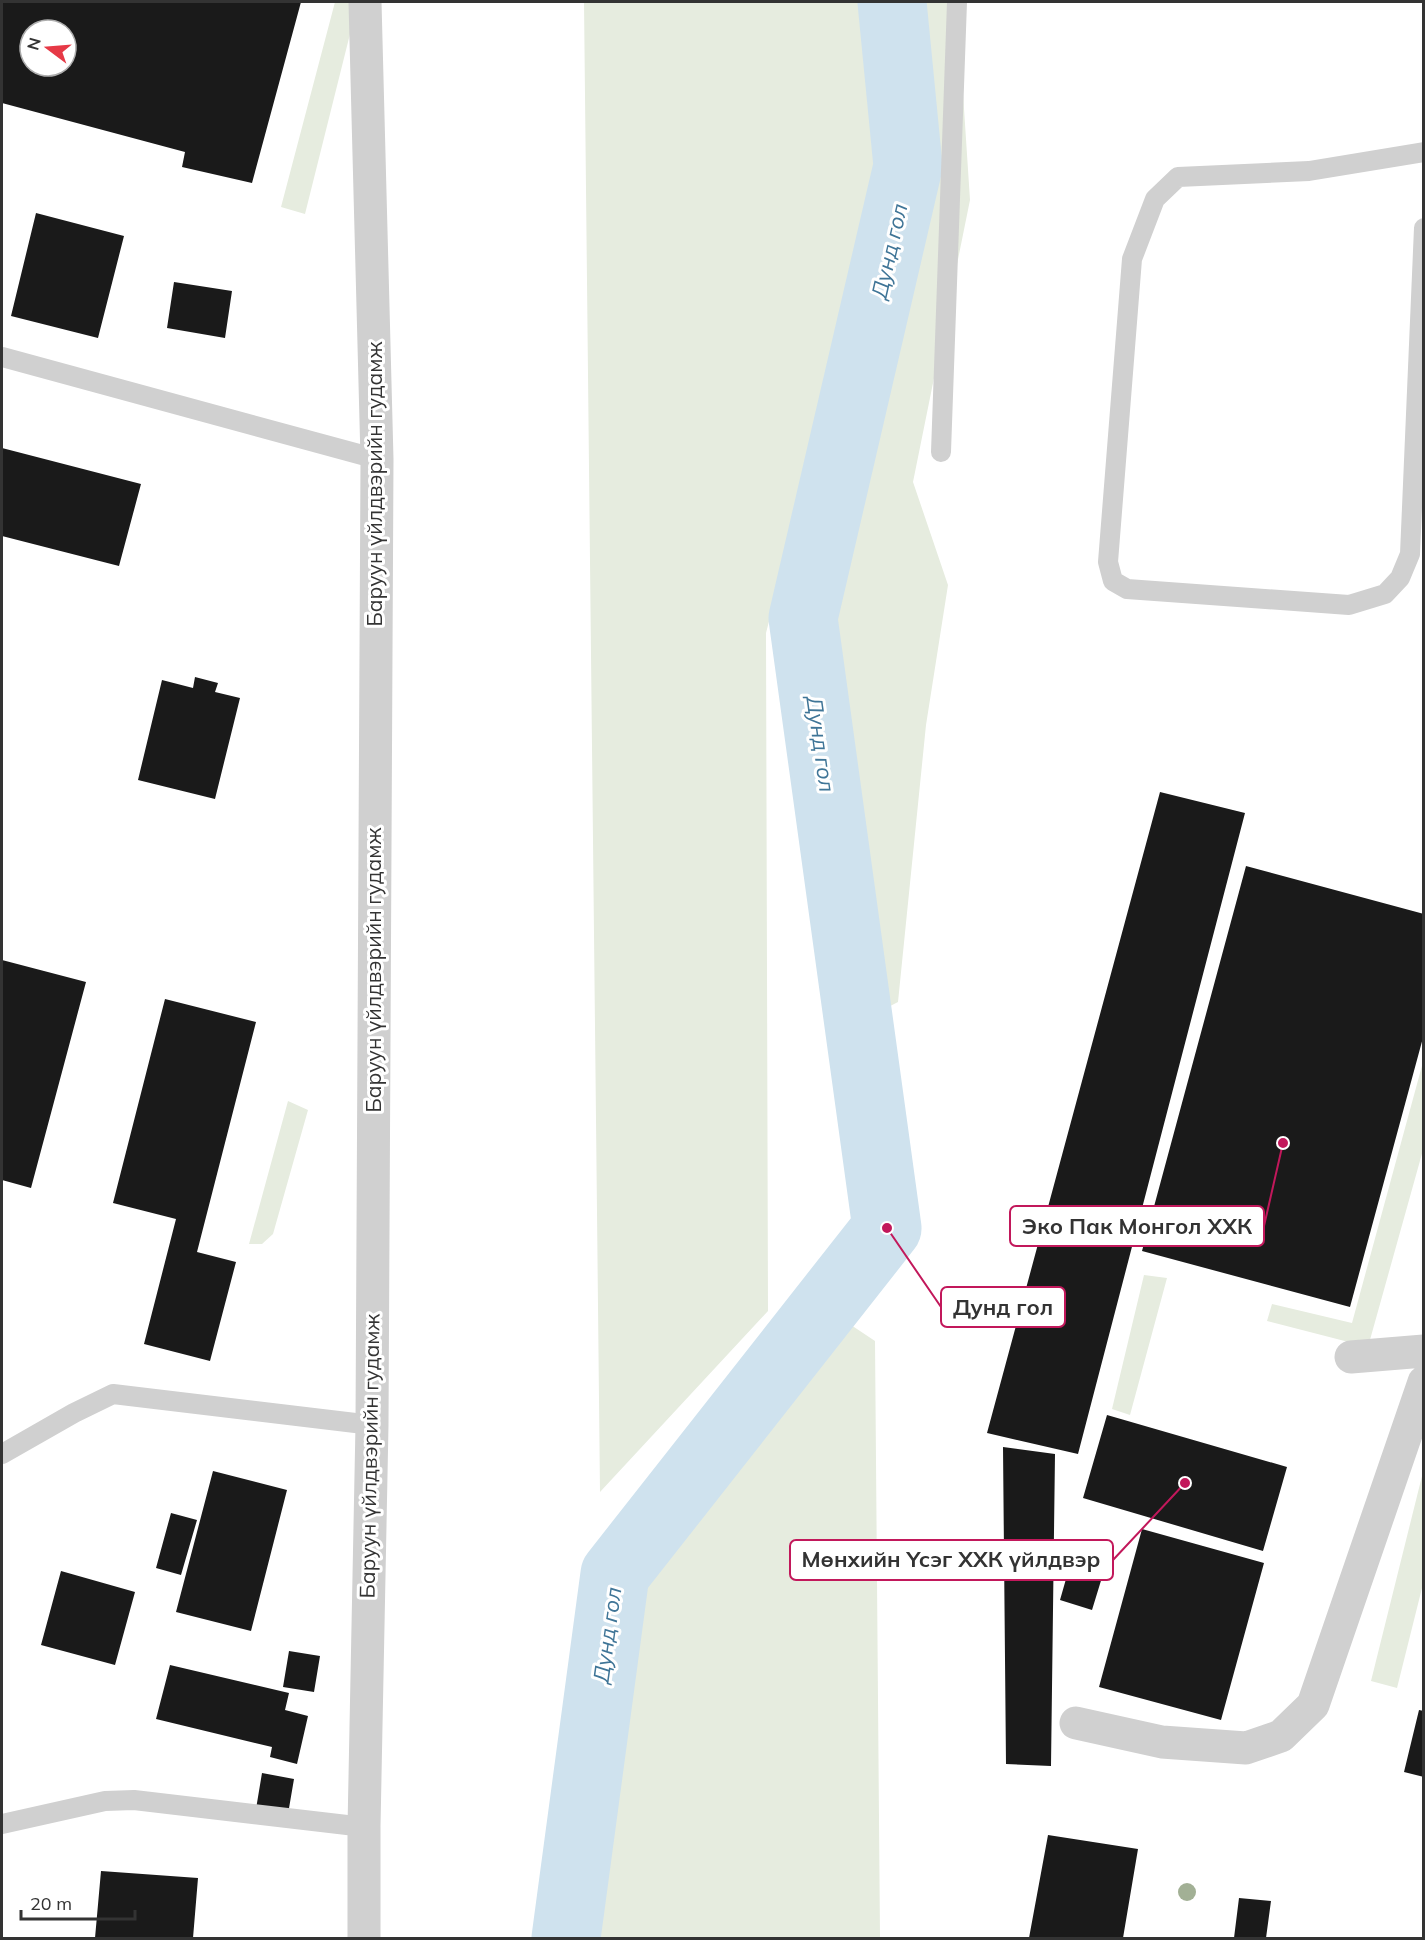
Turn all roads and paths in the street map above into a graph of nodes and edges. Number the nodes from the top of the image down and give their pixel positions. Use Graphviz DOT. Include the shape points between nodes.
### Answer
graph roads {
  1 [pos="365,2"];
  2 [pos="957,2"];
  3 [pos="1424,152"];
  4 [pos="1424,228"];
  5 [pos="2,357"];
  6 [pos="941,452"];
  7 [pos="377,459"];
  8 [pos="1424,1351"];
  9 [pos="1352,1357"];
  10 [pos="1424,1382"];
  11 [pos="372,1425"];
  12 [pos="2,1454"];
  13 [pos="1076,1723"];
  14 [pos="2,1824"];
  15 [pos="364,1827"];
  16 [pos="364,1938"];
  1 -- 7 [label="street, Баруун үйлдвэрийн гудамж"];
  2 -- 6 [label="lane"];
  3 -- 4 [label="lane" via="1309,171 1178,177 1155,199 1132,259 1108,562 1113,580 1127,589 1349,605 1385,594 1400,578 1410,554"];
  5 -- 7 [label="lane"];
  7 -- 11 [label="street, Баруун үйлдвэрийн гудамж"];
  8 -- 9 [label="street"];
  10 -- 13 [label="street" via="1313,1705 1281,1736 1246,1748 1162,1743"];
  11 -- 12 [label="lane" via="113,1394"];
  11 -- 15 [label="street, Баруун үйлдвэрийн гудамж"];
  14 -- 15 [label="lane" via="105,1801 134,1800"];
  15 -- 16 [label="street, Баруун үйлдвэрийн гудамж"];
}
